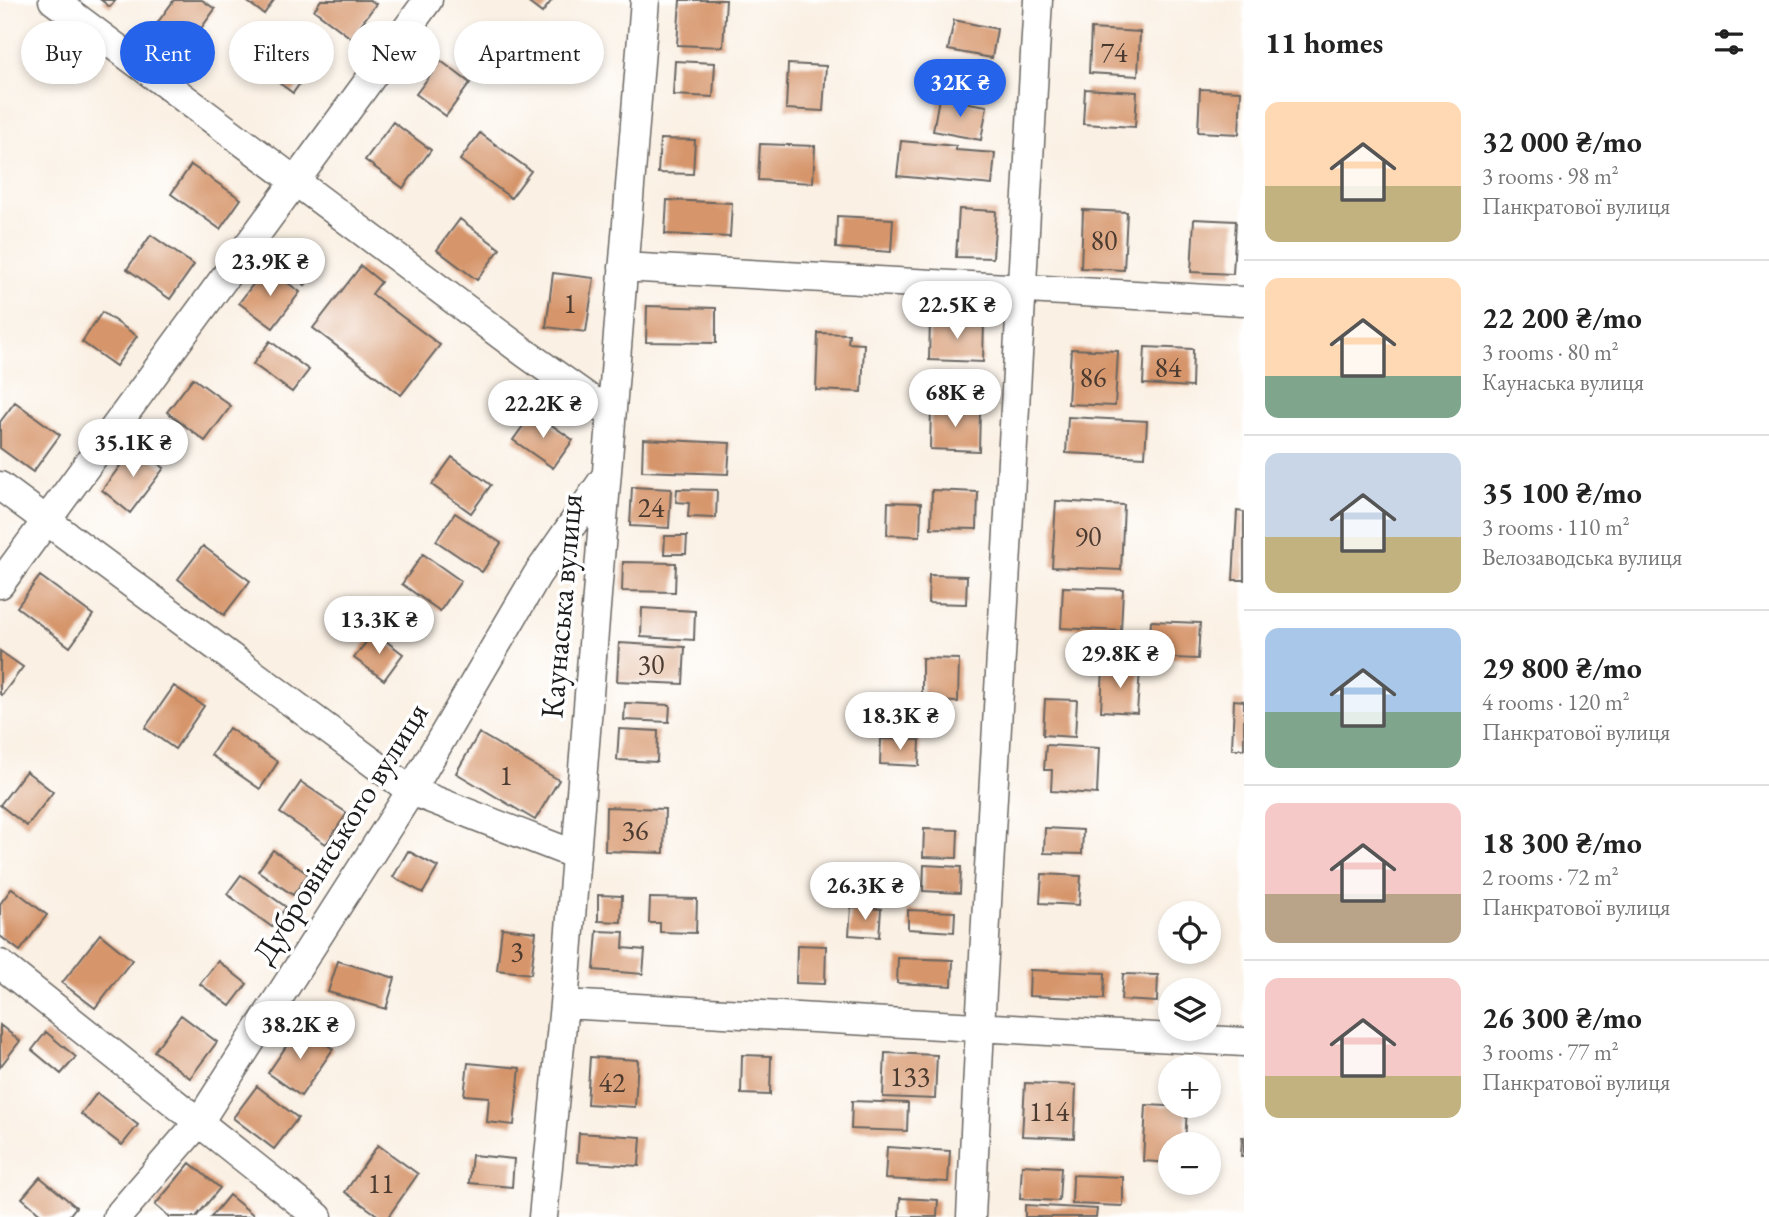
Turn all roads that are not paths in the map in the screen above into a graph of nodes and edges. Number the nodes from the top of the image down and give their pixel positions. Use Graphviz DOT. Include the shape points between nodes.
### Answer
graph roads {
  1 [pos="52,0"];
  2 [pos="428,0"];
  3 [pos="645,0"];
  4 [pos="1038,0"];
  5 [pos="294,182"];
  6 [pos="623,267"];
  7 [pos="1023,290"];
  8 [pos="1244,301"];
  9 [pos="611,414"];
  10 [pos="607,475"];
  11 [pos="0,486"];
  12 [pos="46,521"];
  13 [pos="0,584"];
  14 [pos="411,790"];
  15 [pos="576,855"];
  16 [pos="0,964"];
  17 [pos="564,1004"];
  18 [pos="980,1027"];
  19 [pos="1244,1042"];
  20 [pos="199,1122"];
  21 [pos="117,1217"];
  22 [pos="318,1217"];
  23 [pos="543,1217"];
  24 [pos="971,1217"];
  1 -- 5 [label="street"];
  2 -- 5 [label="street"];
  3 -- 6 [label="street, Каунаська вулиця"];
  4 -- 7 [label="street"];
  5 -- 9 [label="street"];
  5 -- 12 [label="street"];
  6 -- 7 [label="street"];
  6 -- 9 [label="street, Каунаська вулиця"];
  7 -- 8 [label="street"];
  7 -- 18 [label="street"];
  9 -- 10 [label="street, Каунаська вулиця"];
  10 -- 14 [label="street, Дубровінського вулиця" via="537,575"];
  10 -- 15 [label="street, Каунаська вулиця"];
  11 -- 12 [label="street"];
  12 -- 13 [label="street"];
  12 -- 14 [label="street"];
  14 -- 15 [label="street"];
  14 -- 20 [label="street, Дубровінського вулиця"];
  15 -- 17 [label="street, Каунаська вулиця"];
  16 -- 20 [label="street"];
  17 -- 18 [label="street"];
  17 -- 23 [label="street, Каунаська вулиця"];
  18 -- 19 [label="street"];
  18 -- 24 [label="street"];
  20 -- 21 [label="street, Дубровінського вулиця"];
  20 -- 22 [label="street"];
}
